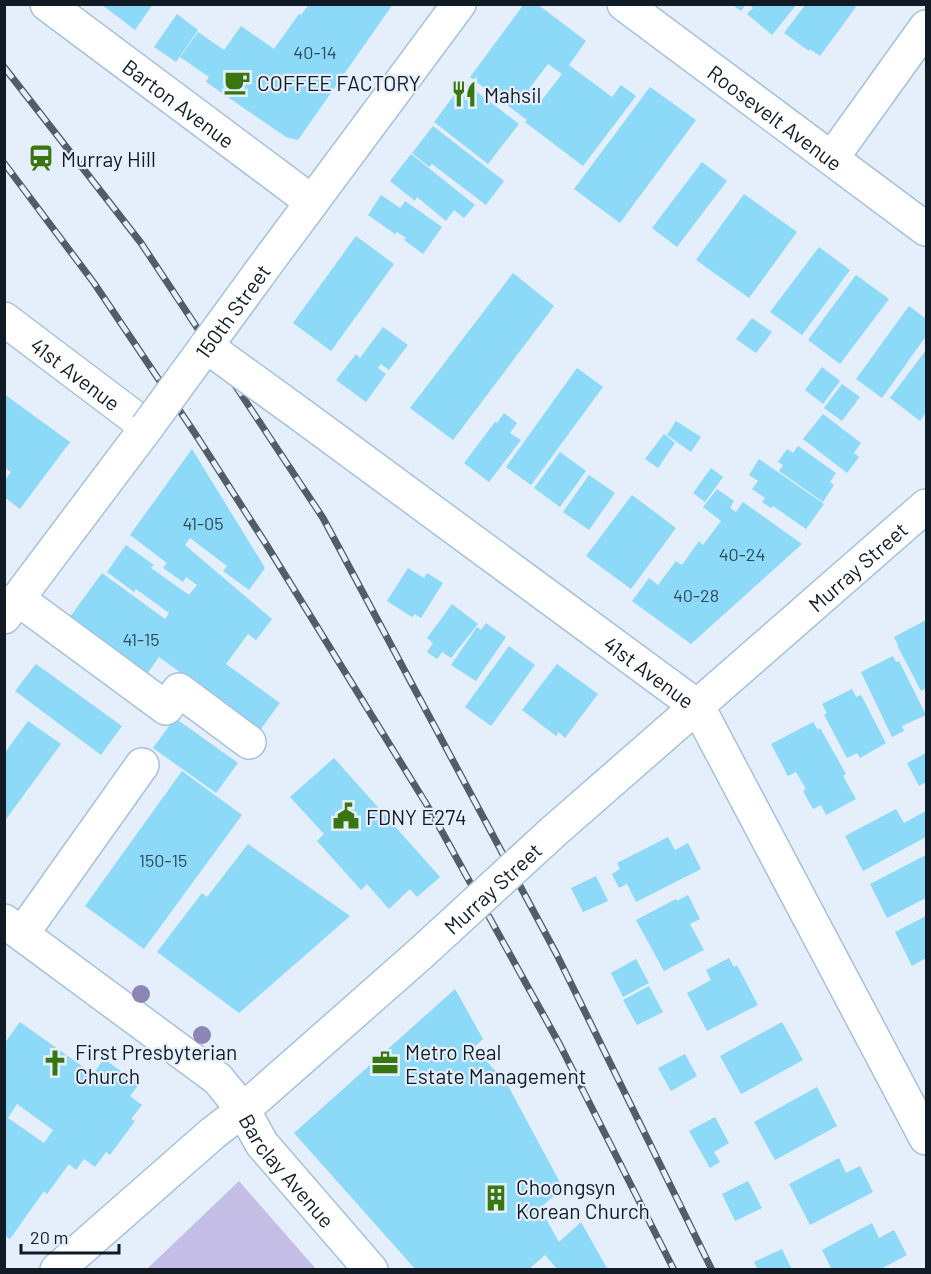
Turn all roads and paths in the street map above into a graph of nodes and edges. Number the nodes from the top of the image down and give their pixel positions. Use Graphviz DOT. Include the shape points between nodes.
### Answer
graph roads {
  1 [pos="46,4"];
  2 [pos="459,4"];
  3 [pos="624,4"];
  4 [pos="927,27"];
  5 [pos="832,158"];
  6 [pos="312,202"];
  7 [pos="927,229"];
  8 [pos="4,319"];
  9 [pos="206,346"];
  10 [pos="147,427"];
  11 [pos="927,506"];
  12 [pos="11,608"];
  13 [pos="698,707"];
  14 [pos="249,742"];
  15 [pos="142,765"];
  16 [pos="13,927"];
  17 [pos="243,1110"];
  18 [pos="927,1138"];
  19 [pos="57,1269"];
  20 [pos="371,1269"];
  1 -- 6 [label="street, Barton Avenue"];
  2 -- 6 [label="street, 150th Street"];
  3 -- 5 [label="street, Roosevelt Avenue"];
  4 -- 5 [label="street"];
  5 -- 7 [label="street, Roosevelt Avenue"];
  6 -- 9 [label="street, 150th Street, bridge"];
  8 -- 10 [label="street, 41st Avenue"];
  9 -- 10 [label="street, 150th Street, bridge"];
  9 -- 13 [label="street, 41st Avenue, bridge"];
  10 -- 12 [label="street, 150th Street"];
  11 -- 13 [label="street, Murray Street"];
  12 -- 14 [label="street" via="166,708 179,690"];
  13 -- 17 [label="street, Murray Street, bridge"];
  13 -- 18 [label="street, 41st Avenue"];
  15 -- 16 [label="street"];
  16 -- 17 [label="street, Barclay Avenue" via="218,1079"];
  17 -- 19 [label="street, Murray Street"];
  17 -- 20 [label="street, Barclay Avenue" via="262,1144"];
}
